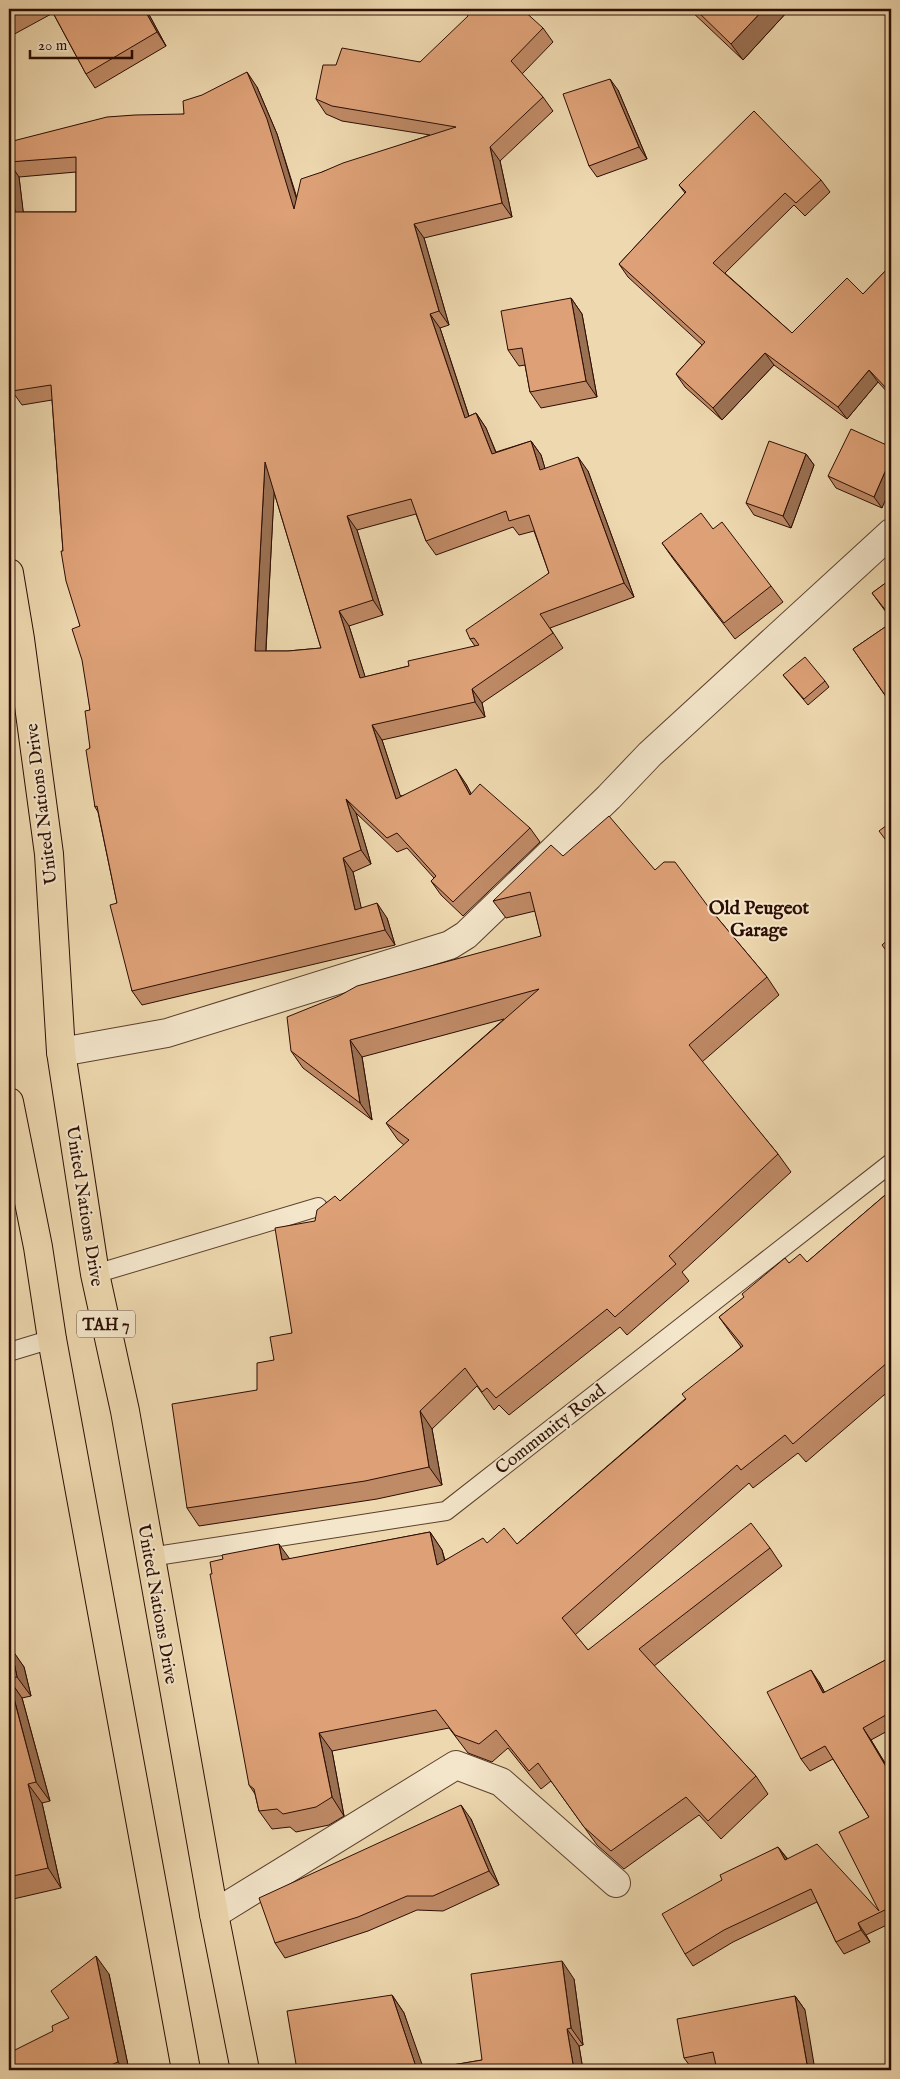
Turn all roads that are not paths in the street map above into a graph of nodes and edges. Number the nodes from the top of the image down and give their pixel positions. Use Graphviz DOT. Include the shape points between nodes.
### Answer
graph roads {
  1 [pos="891,534"];
  2 [pos="9,573"];
  3 [pos="15,641"];
  4 [pos="61,1052"];
  5 [pos="9,1102"];
  6 [pos="891,1163"];
  7 [pos="318,1207"];
  8 [pos="95,1274"];
  9 [pos="52,1339"];
  10 [pos="9,1352"];
  11 [pos="150,1557"];
  12 [pos="616,1883"];
  13 [pos="214,1914"];
  14 [pos="186,2070"];
  15 [pos="244,2070"];
  1 -- 4 [label="street" via="650,754 466,935 450,945 167,1034"];
  2 -- 3 [label="highway, United Nations Drive / TAH 7"];
  3 -- 4 [label="highway, United Nations Drive / TAH 7" via="49,854"];
  4 -- 8 [label="highway, United Nations Drive / TAH 7"];
  5 -- 9 [label="highway, TAH 7" via="38,1247"];
  6 -- 11 [label="lane, Community Road" via="446,1511"];
  7 -- 8 [label="lane"];
  8 -- 11 [label="highway, United Nations Drive / TAH 7" via="125,1411"];
  9 -- 10 [label="lane"];
  9 -- 14 [label="highway, TAH 7"];
  11 -- 13 [label="highway, United Nations Drive / TAH 7"];
  12 -- 13 [label="street" via="501,1782 456,1765"];
  13 -- 15 [label="highway, United Nations Drive / TAH 7"];
}
